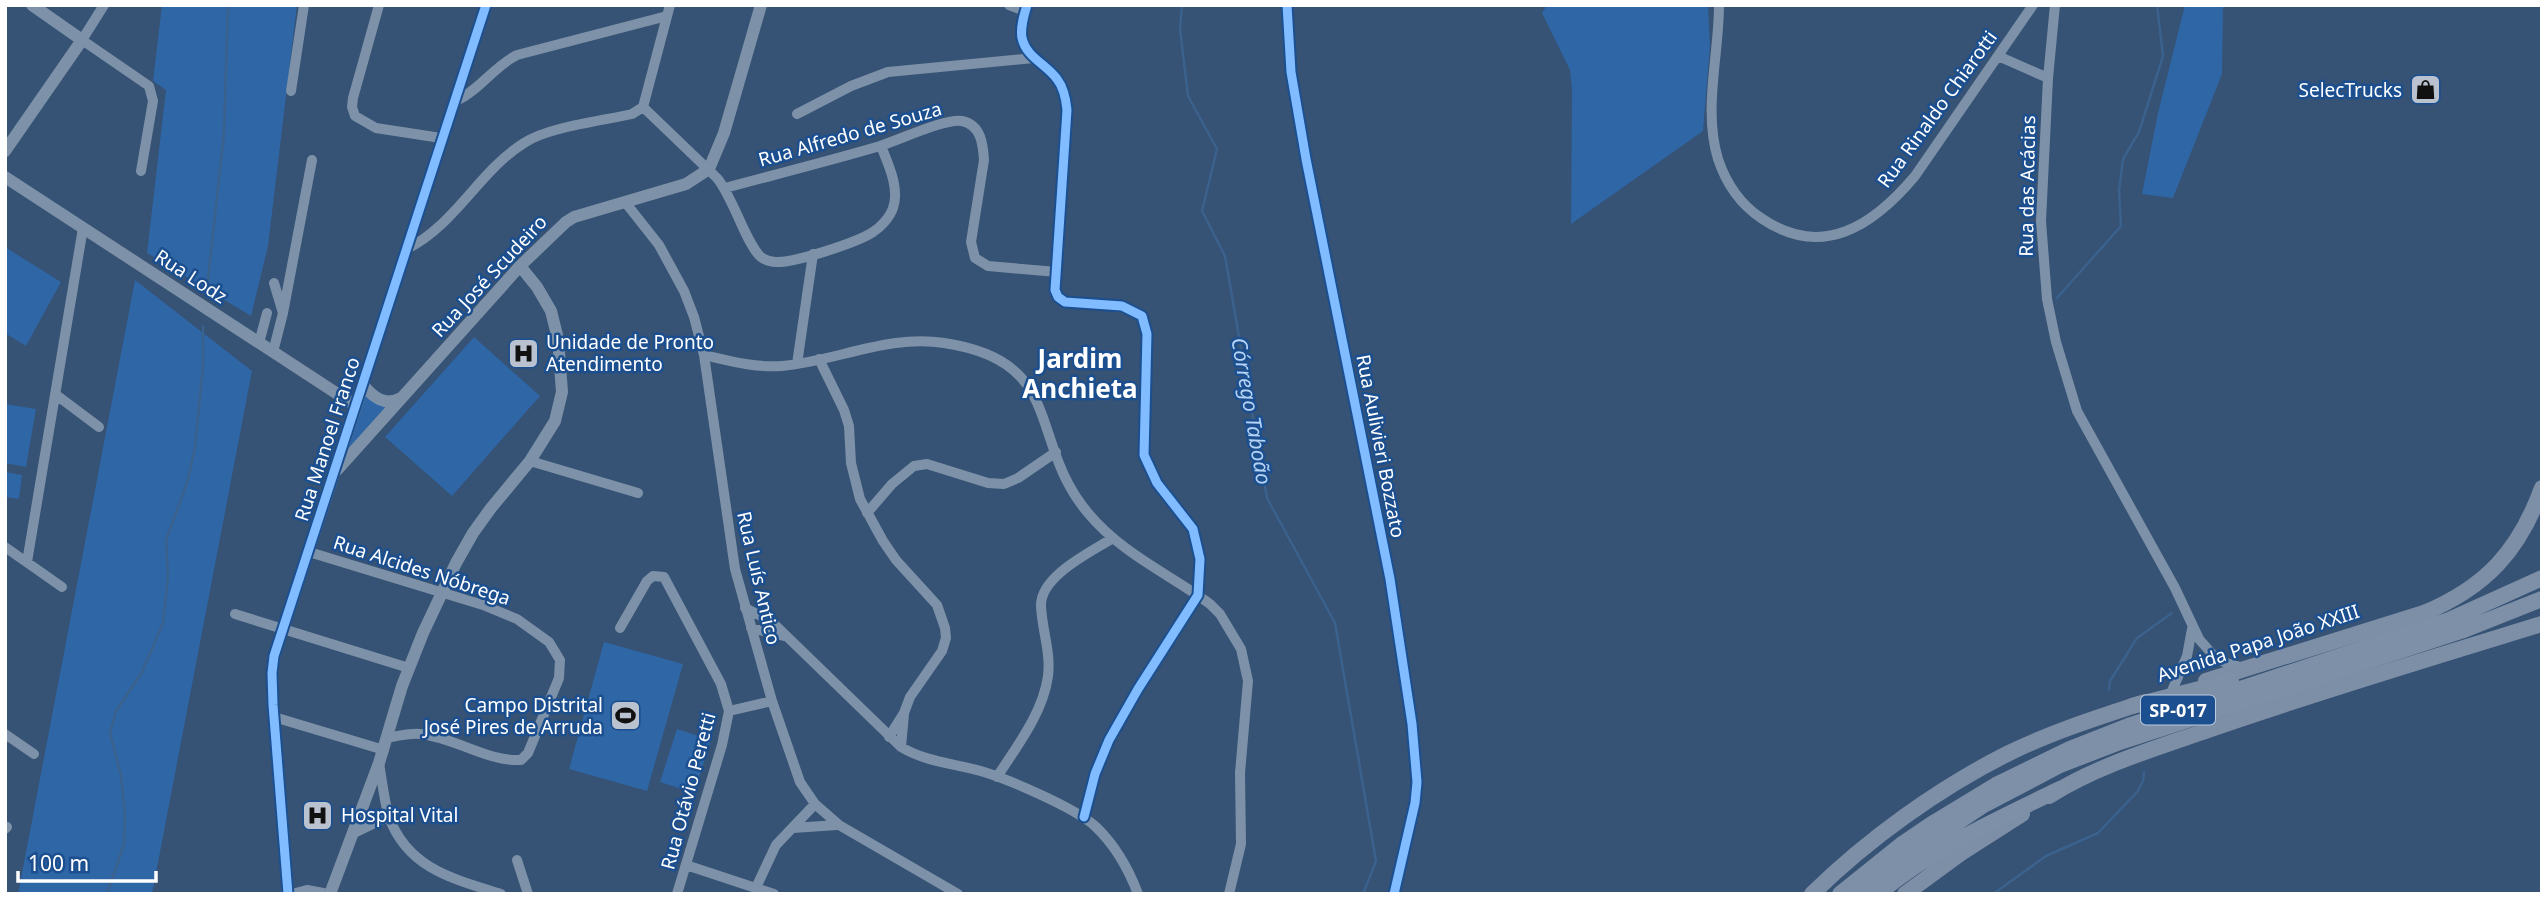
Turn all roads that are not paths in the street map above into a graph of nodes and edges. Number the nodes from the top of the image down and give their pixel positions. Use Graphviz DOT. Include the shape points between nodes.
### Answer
graph roads {
  1 [pos="32,5"];
  2 [pos="104,5"];
  3 [pos="304,5"];
  4 [pos="379,5"];
  5 [pos="486,5"];
  6 [pos="761,5"];
  7 [pos="1009,5"];
  8 [pos="1287,5"];
  9 [pos="1719,5"];
  10 [pos="2033,5"];
  11 [pos="2055,5"];
  12 [pos="1026,8"];
  13 [pos="669,11"];
  14 [pos="82,40"];
  15 [pos="1998,55"];
  16 [pos="1034,58"];
  17 [pos="2048,78"];
  18 [pos="291,92"];
  19 [pos="456,102"];
  20 [pos="643,107"];
  21 [pos="797,114"];
  22 [pos="441,138"];
  23 [pos="881,146"];
  24 [pos="5,151"];
  25 [pos="312,160"];
  26 [pos="709,169"];
  27 [pos="141,171"];
  28 [pos="5,177"];
  29 [pos="726,188"];
  30 [pos="625,202"];
  31 [pos="83,228"];
  32 [pos="405,250"];
  33 [pos="813,254"];
  34 [pos="520,267"];
  35 [pos="1057,272"];
  36 [pos="274,283"];
  37 [pos="267,313"];
  38 [pos="283,313"];
  39 [pos="259,343"];
  40 [pos="274,352"];
  41 [pos="704,355"];
  42 [pos="819,359"];
  43 [pos="797,364"];
  44 [pos="363,385"];
  45 [pos="55,394"];
  46 [pos="405,397"];
  47 [pos="356,406"];
  48 [pos="99,427"];
  49 [pos="1056,452"];
  50 [pos="530,461"];
  51 [pos="337,470"];
  52 [pos="2542,488"];
  53 [pos="638,493"];
  54 [pos="867,513"];
  55 [pos="1113,538"];
  56 [pos="5,547"];
  57 [pos="309,552"];
  58 [pos="27,562"];
  59 [pos="2542,578"];
  60 [pos="62,587"];
  61 [pos="442,593"];
  62 [pos="1198,595"];
  63 [pos="2542,599"];
  64 [pos="745,608"];
  65 [pos="235,614"];
  66 [pos="2542,624"];
  67 [pos="620,628"];
  68 [pos="751,628"];
  69 [pos="2192,628"];
  70 [pos="282,629"];
  71 [pos="788,638"];
  72 [pos="409,668"];
  73 [pos="2244,668"];
  74 [pos="2302,668"];
  75 [pos="2171,693"];
  76 [pos="772,701"];
  77 [pos="2132,706"];
  78 [pos="729,711"];
  79 [pos="904,713"];
  80 [pos="274,717"];
  81 [pos="5,734"];
  82 [pos="888,737"];
  83 [pos="386,744"];
  84 [pos="901,747"];
  85 [pos="34,754"];
  86 [pos="379,763"];
  87 [pos="997,776"];
  88 [pos="2060,789"];
  89 [pos="815,804"];
  90 [pos="389,816"];
  91 [pos="1084,817"];
  92 [pos="839,825"];
  93 [pos="792,828"];
  94 [pos="352,834"];
  95 [pos="517,860"];
  96 [pos="686,865"];
  97 [pos="465,882"];
  98 [pos="755,890"];
  99 [pos="288,894"];
  100 [pos="296,894"];
  101 [pos="323,894"];
  102 [pos="330,894"];
  103 [pos="460,894"];
  104 [pos="501,894"];
  105 [pos="528,894"];
  106 [pos="677,894"];
  107 [pos="774,894"];
  108 [pos="958,894"];
  109 [pos="1138,894"];
  110 [pos="1229,894"];
  111 [pos="1394,894"];
  112 [pos="1812,894"];
  113 [pos="1840,894"];
  114 [pos="1860,894"];
  115 [pos="1878,894"];
  116 [pos="1905,894"];
  1 -- 14 [label="street"];
  2 -- 14 [label="street"];
  3 -- 18 [label="street"];
  4 -- 22 [label="street" via="353,98 355,116 376,128"];
  5 -- 19 [label="street, Rua Manoel Franco"];
  6 -- 26 [label="street" via="720,148"];
  7 -- 12 [label="street"];
  8 -- 111 [label="street, Rua Aulivieri Bozzato" via="1291,72 1306,159 1390,579 1412,724 1415,803"];
  9 -- 15 [label="street, Rua Rinaldo Chiarotti" via="1713,105 1718,158 1730,187 1748,210 1795,236 1815,238 1847,231 1897,198"];
  10 -- 15 [label="street, Rua Rinaldo Chiarotti"];
  11 -- 17 [label="street, Rua das Acácias"];
  12 -- 16 [label="street" via="1022,39"];
  13 -- 19 [label="street" via="517,55"];
  13 -- 20 [label="street"];
  14 -- 24 [label="street"];
  14 -- 27 [label="street" via="149,86 153,102"];
  15 -- 17 [label="street"];
  16 -- 21 [label="street" via="888,72"];
  16 -- 35 [label="street" via="1056,78 1066,98"];
  17 -- 69 [label="street, Rua das Acácias" via="2042,256 2056,342 2077,411 2175,588"];
  19 -- 22 [label="street, Rua Manoel Franco"];
  20 -- 26 [label="street"];
  20 -- 32 [label="street" via="632,114 526,141 502,160 437,230"];
  22 -- 32 [label="street, Rua Manoel Franco"];
  23 -- 29 [label="street, Rua Alfredo de Souza"];
  23 -- 33 [label="street" via="896,195 887,218 870,234"];
  23 -- 35 [label="street, Rua Alfredo de Souza" via="954,121 972,126 983,148 971,242 975,258 988,266"];
  25 -- 38 [label="street"];
  26 -- 29 [label="street"];
  26 -- 30 [label="street, Rua José Scudeiro" via="692,181"];
  28 -- 31 [label="street, Rua Lodz"];
  29 -- 33 [label="street" via="761,257 776,262"];
  30 -- 34 [label="street, Rua José Scudeiro" via="566,222"];
  30 -- 41 [label="street, Rua Luís Antico" via="676,274"];
  31 -- 39 [label="street, Rua Lodz"];
  31 -- 45 [label="street"];
  32 -- 44 [label="street, Rua Manoel Franco"];
  33 -- 43 [label="street"];
  34 -- 46 [label="street, Rua José Scudeiro"];
  34 -- 50 [label="street" via="551,311 561,367 562,392 555,421"];
  35 -- 62 [label="street" via="1055,290 1065,302 1122,306 1142,316 1146,324 1144,455 1157,483 1193,529 1200,559"];
  36 -- 38 [label="street"];
  37 -- 39 [label="street"];
  38 -- 40 [label="street"];
  39 -- 40 [label="street, Rua Lodz"];
  40 -- 47 [label="street, Rua Lodz"];
  41 -- 43 [label="street" via="755,366"];
  41 -- 64 [label="street, Rua Luís Antico" via="728,533"];
  42 -- 43 [label="street"];
  42 -- 49 [label="street" via="921,342 980,350 1012,366 1022,377"];
  42 -- 54 [label="street" via="849,426 854,479"];
  44 -- 46 [label="street" via="381,401"];
  44 -- 47 [label="street, Rua Manoel Franco"];
  45 -- 48 [label="street"];
  45 -- 58 [label="street"];
  46 -- 51 [label="street, Rua José Scudeiro"];
  47 -- 51 [label="street, Rua Manoel Franco"];
  49 -- 54 [label="street" via="1004,484 927,464 914,466"];
  49 -- 55 [label="street" via="1074,493"];
  50 -- 53 [label="street"];
  50 -- 61 [label="street" via="473,533"];
  51 -- 57 [label="street, Rua Manoel Franco"];
  52 -- 73 [label="main road, Avenida Papa João XXIII" via="2509,552 2463,594 2424,613"];
  54 -- 79 [label="street" via="896,560 937,605 945,628 942,651"];
  55 -- 62 [label="street"];
  55 -- 87 [label="street" via="1067,567 1046,590 1041,604 1048,680 1027,731"];
  56 -- 58 [label="street"];
  57 -- 61 [label="street, Rua Alcides Nóbrega"];
  57 -- 70 [label="street, Rua Manoel Franco"];
  58 -- 60 [label="street"];
  59 -- 74 [label="highway, Avenida Papa João XXIII / SP-017" via="2449,620"];
  61 -- 72 [label="street"];
  61 -- 83 [label="street, Rua Alcides Nóbrega" via="483,605 535,630 555,650 560,660 559,678 521,760 420,734"];
  62 -- 91 [label="street" via="1108,740"];
  62 -- 110 [label="street" via="1233,633 1248,681 1240,773 1241,844"];
  63 -- 114 [label="highway, SP-017" via="2460,631 2071,761 1982,806 1905,857"];
  64 -- 68 [label="street, Rua Luís Antico"];
  64 -- 71 [label="street" via="771,621"];
  65 -- 70 [label="street"];
  66 -- 88 [label="main road" via="2237,720"];
  67 -- 78 [label="street, Rua Otávio Peretti" via="647,581 664,577 721,684"];
  68 -- 71 [label="street"];
  68 -- 76 [label="street, Rua Luís Antico"];
  69 -- 73 [label="street, Rua das Acácias" via="2213,655"];
  69 -- 75 [label="street" via="2187,656"];
  70 -- 72 [label="street"];
  70 -- 80 [label="street, Rua Manoel Franco" via="272,673"];
  71 -- 82 [label="street"];
  72 -- 83 [label="street"];
  73 -- 75 [label="main road, Avenida Papa João XXIII"];
  74 -- 77 [label="highway" via="2256,674"];
  74 -- 113 [label="highway, Avenida Papa João XXIII / SP-017" via="2102,735 2034,766 1923,830"];
  75 -- 77 [label="main road, Avenida Papa João XXIII"];
  76 -- 78 [label="street"];
  76 -- 89 [label="street, Rua Luís Antico" via="800,782"];
  77 -- 112 [label="main road, Avenida Papa João XXIII" via="2060,731 1979,769 1864,847"];
  78 -- 96 [label="street, Rua Otávio Peretti"];
  79 -- 82 [label="street"];
  79 -- 84 [label="street"];
  80 -- 83 [label="street"];
  80 -- 99 [label="street, Rua Manoel Franco"];
  81 -- 85 [label="street"];
  82 -- 84 [label="street"];
  83 -- 86 [label="street"];
  84 -- 87 [label="street" via="925,759"];
  86 -- 90 [label="street"];
  86 -- 94 [label="street"];
  87 -- 91 [label="street"];
  88 -- 115 [label="highway" via="1940,849"];
  88 -- 116 [label="main road"];
  89 -- 92 [label="street, Rua Luís Antico"];
  89 -- 93 [label="street"];
  90 -- 94 [label="street"];
  90 -- 97 [label="street" via="416,859"];
  91 -- 109 [label="street" via="1115,850"];
  92 -- 93 [label="street"];
  92 -- 108 [label="street, Rua Luís Antico"];
  93 -- 98 [label="street" via="773,849"];
  94 -- 102 [label="street"];
  95 -- 105 [label="street"];
  96 -- 98 [label="street"];
  96 -- 106 [label="street, Rua Otávio Peretti"];
  97 -- 103 [label="street"];
  97 -- 104 [label="street"];
  98 -- 107 [label="street"];
  100 -- 101 [label="street"];
}
